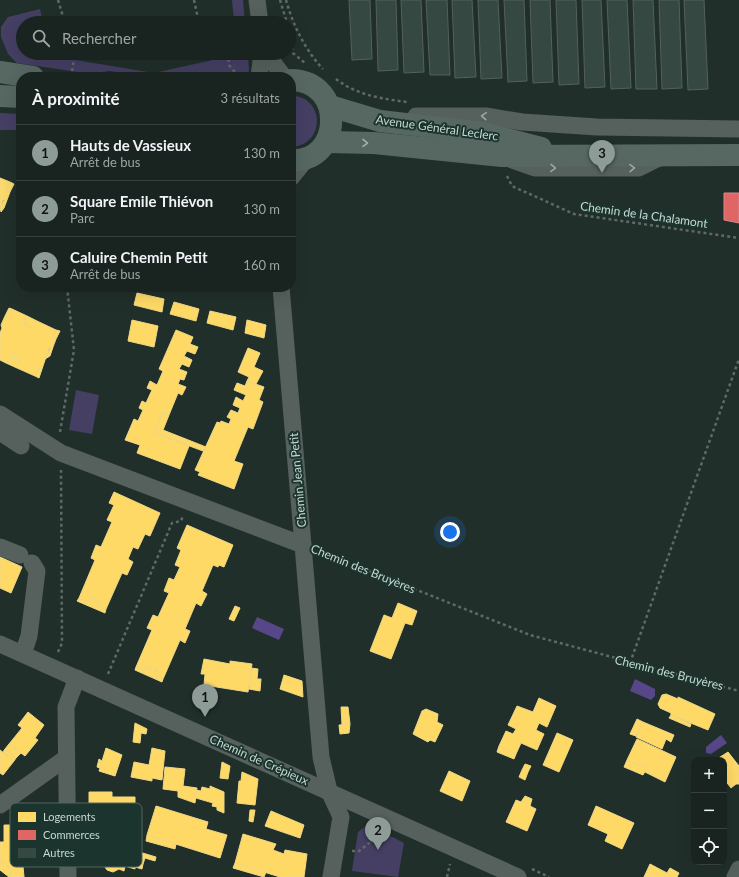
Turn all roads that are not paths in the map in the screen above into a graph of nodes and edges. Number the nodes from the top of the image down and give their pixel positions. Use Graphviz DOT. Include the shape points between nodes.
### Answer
graph roads {
  1 [pos="257,0"];
  2 [pos="259,16"];
  3 [pos="261,60"];
  4 [pos="271,60"];
  5 [pos="0,72"];
  6 [pos="260,72"];
  7 [pos="280,72"];
  8 [pos="16,74"];
  9 [pos="296,80"];
  10 [pos="0,96"];
  11 [pos="16,97"];
  12 [pos="330,106"];
  13 [pos="354,114"];
  14 [pos="522,122"];
  15 [pos="739,129"];
  16 [pos="483,133"];
  17 [pos="326,142"];
  18 [pos="425,148"];
  19 [pos="568,155"];
  20 [pos="665,155"];
  21 [pos="739,155"];
  22 [pos="502,156"];
  23 [pos="299,159"];
  24 [pos="281,292"];
  25 [pos="0,414"];
  26 [pos="0,432"];
  27 [pos="21,446"];
  28 [pos="303,545"];
  29 [pos="0,547"];
  30 [pos="0,644"];
  31 [pos="24,654"];
  32 [pos="78,678"];
  33 [pos="66,758"];
  34 [pos="329,791"];
  35 [pos="67,803"];
  36 [pos="0,805"];
  37 [pos="68,867"];
  38 [pos="739,869"];
  39 [pos="68,877"];
  40 [pos="331,877"];
  41 [pos="518,877"];
  42 [pos="735,877"];
  1 -- 2 [label="street"];
  3 -- 6 [label="street"];
  4 -- 7 [label="street"];
  5 -- 8 [label="main road"];
  9 -- 12 [label="main road" via="310,84 318,90"];
  10 -- 11 [label="main road"];
  12 -- 13 [label="main road, Avenue Général Leclerc"];
  12 -- 17 [label="main road" via="331,130"];
  14 -- 13 [label="street, one-way" via="486,116"];
  13 -- 16 [label="main road, Avenue Général Leclerc" via="380,121"];
  14 -- 15 [label="street" via="597,127"];
  14 -- 16 [label="street"];
  16 -- 18 [label="street"];
  16 -- 19 [label="main road, Avenue Général Leclerc"];
  17 -- 18 [label="main road, Avenue Général Leclerc, one-way"];
  17 -- 23 [label="main road" via="318,151"];
  18 -- 22 [label="main road, Avenue Général Leclerc"];
  19 -- 20 [label="main road, Avenue Général Leclerc"];
  19 -- 22 [label="main road, Avenue Général Leclerc"];
  20 -- 21 [label="main road, Avenue Général Leclerc"];
  22 -- 20 [label="street, one-way" via="535,168 638,168"];
  24 -- 28 [label="street, Chemin Jean Petit"];
  25 -- 28 [label="street, Chemin des Bruyères" via="59,452"];
  26 -- 27 [label="street"];
  28 -- 34 [label="street, Chemin Jean Petit" via="322,757"];
  29 -- 31 [label="street" via="26,559 37,571 29,636"];
  30 -- 31 [label="street, Chemin de Crépieux"];
  31 -- 32 [label="street, Chemin de Crépieux"];
  32 -- 33 [label="street" via="66,707"];
  32 -- 34 [label="street, Chemin de Crépieux"];
  33 -- 35 [label="street"];
  33 -- 36 [label="street"];
  34 -- 40 [label="street, Chemin Jean Petit" via="341,817"];
  34 -- 41 [label="street, Chemin de Crépieux"];
  37 -- 39 [label="street"];
  38 -- 42 [label="street"];
}
